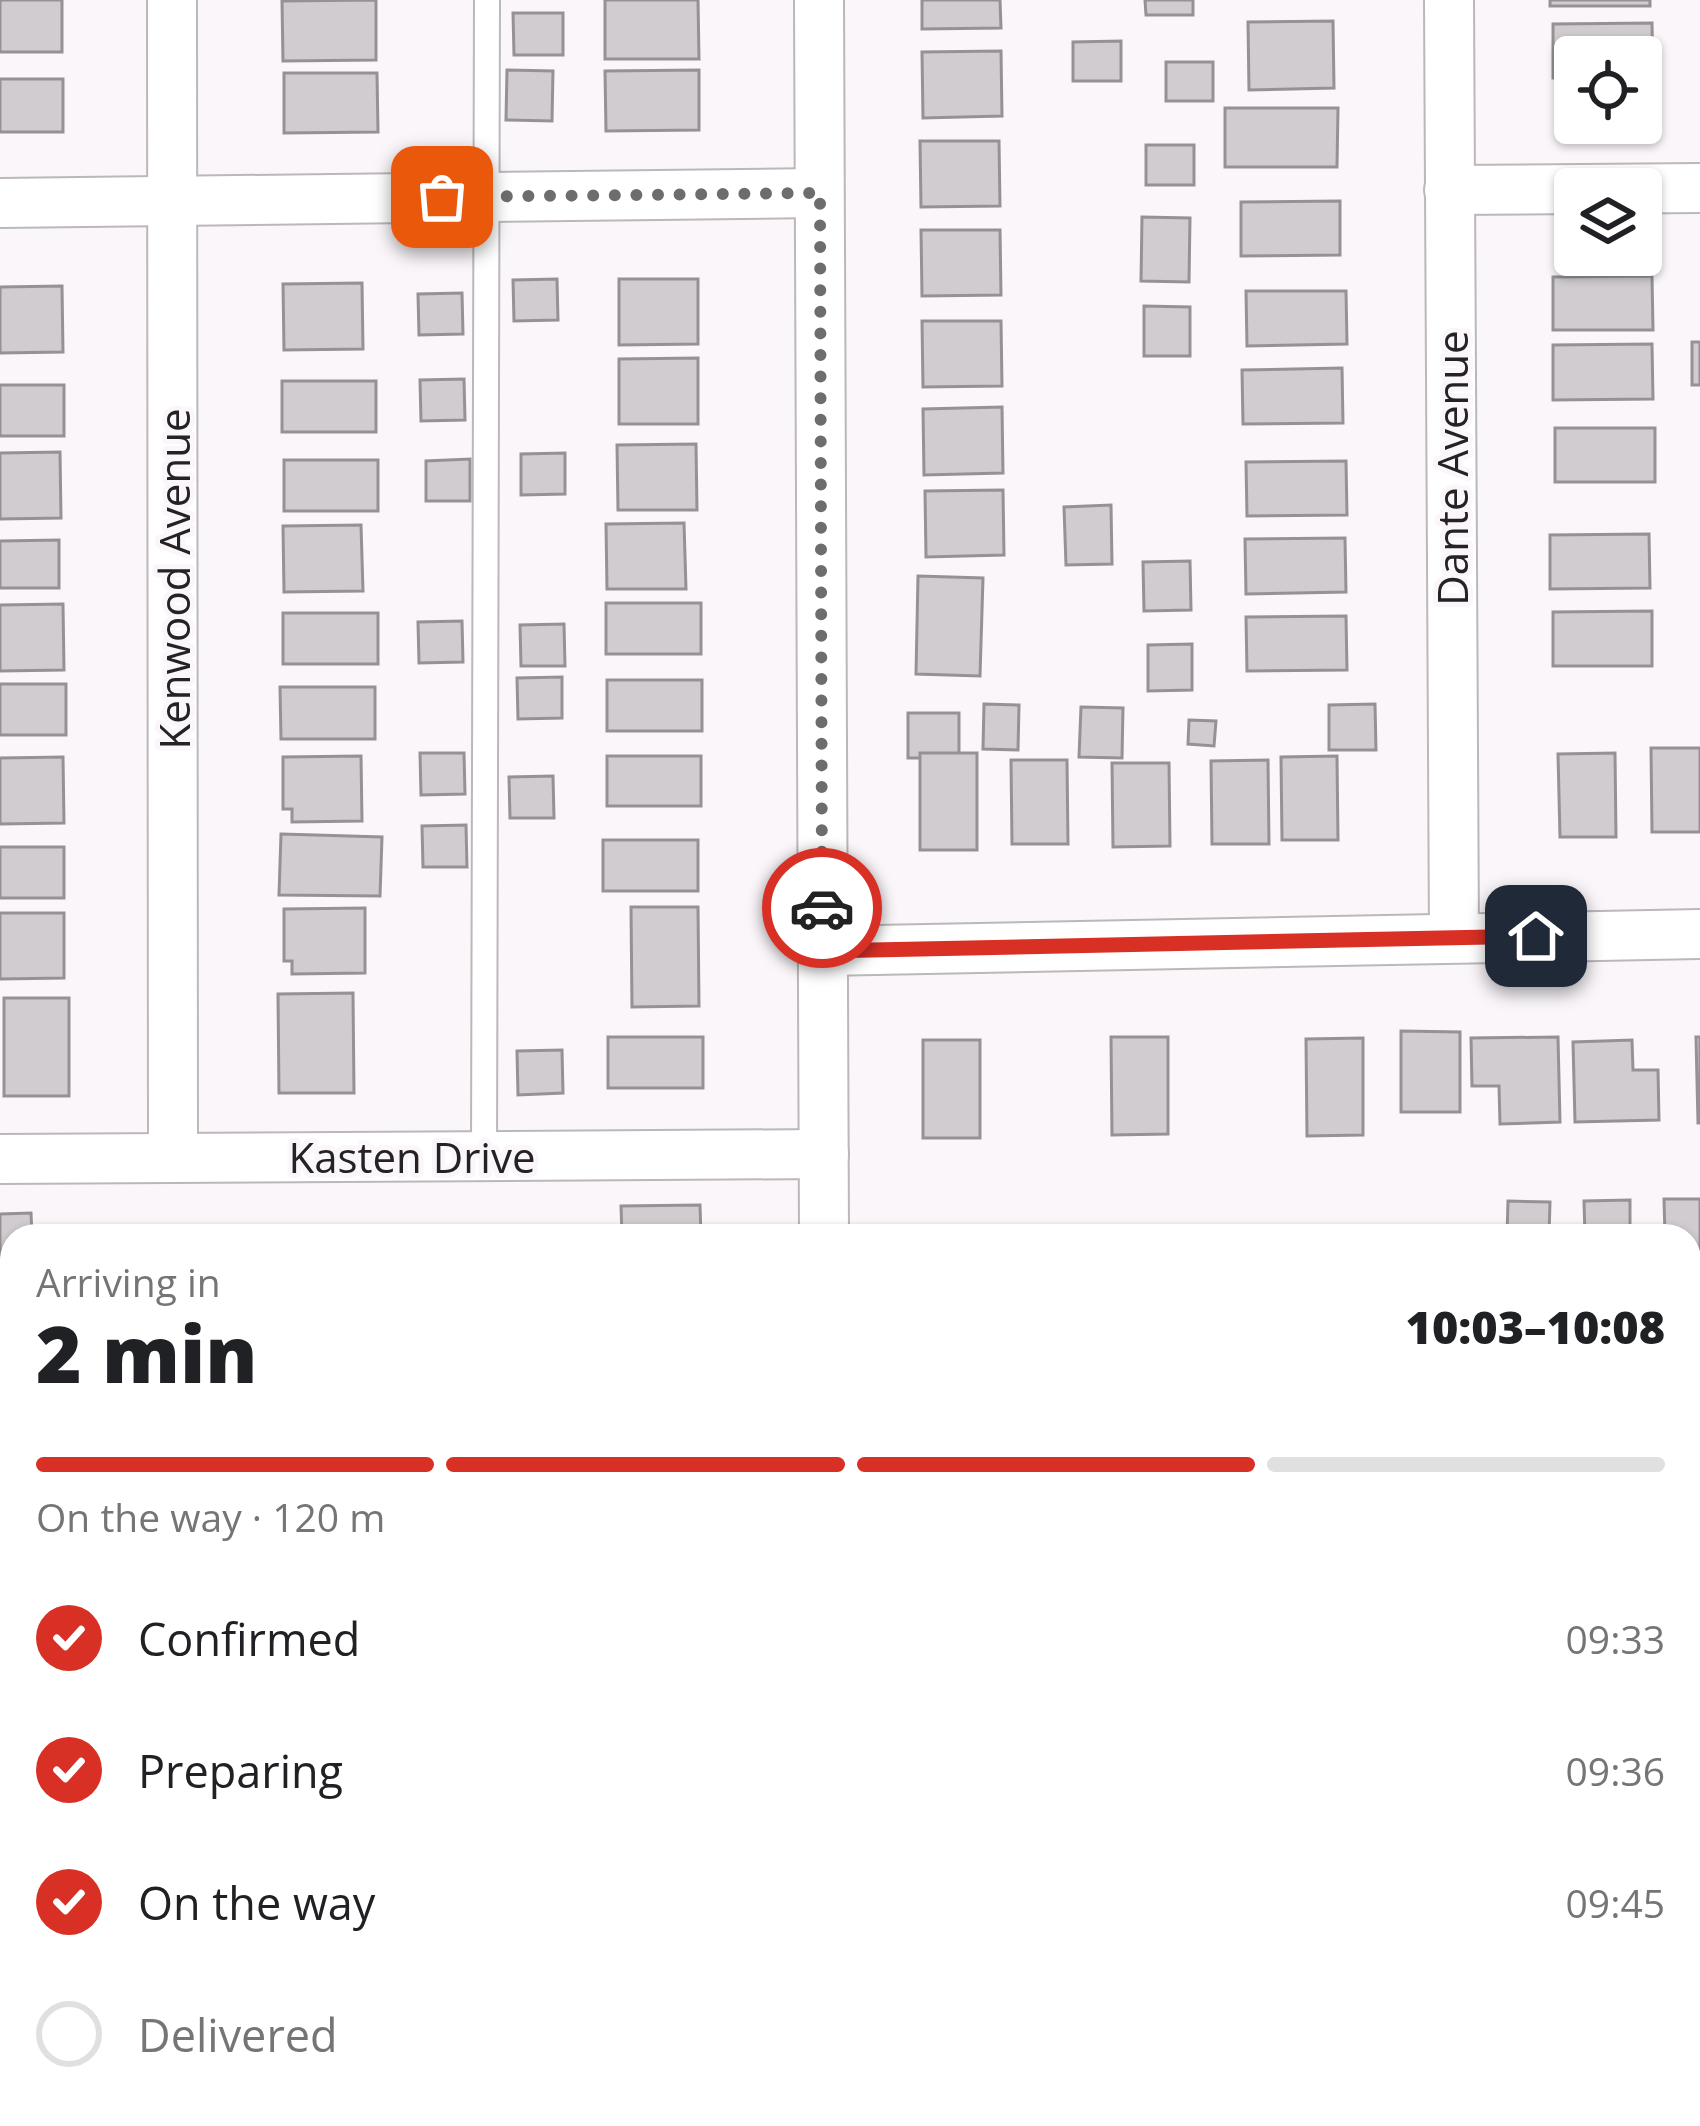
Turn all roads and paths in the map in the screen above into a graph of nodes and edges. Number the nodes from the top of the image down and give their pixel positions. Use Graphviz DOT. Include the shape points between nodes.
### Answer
graph roads {
  1 [pos="172,0"];
  2 [pos="487,0"];
  3 [pos="819,0"];
  4 [pos="1449,0"];
  5 [pos="1700,188"];
  6 [pos="1449,190"];
  7 [pos="820,193"];
  8 [pos="487,197"];
  9 [pos="172,200"];
  10 [pos="0,202"];
  11 [pos="1700,934"];
  12 [pos="1454,937"];
  13 [pos="823,951"];
  14 [pos="824,1154"];
  15 [pos="484,1156"];
  16 [pos="173,1158"];
  17 [pos="0,1160"];
  18 [pos="824,1224"];
  1 -- 9 [label="street, Kenwood Avenue"];
  2 -- 8 [label="lane"];
  3 -- 7 [label="street"];
  4 -- 6 [label="street, Dante Avenue"];
  5 -- 6 [label="street"];
  6 -- 12 [label="street, Dante Avenue"];
  7 -- 8 [label="street"];
  7 -- 13 [label="street"];
  8 -- 9 [label="street"];
  8 -- 15 [label="lane"];
  9 -- 10 [label="street"];
  9 -- 16 [label="street, Kenwood Avenue"];
  11 -- 12 [label="street"];
  12 -- 13 [label="street"];
  13 -- 14 [label="street"];
  14 -- 15 [label="street, Kasten Drive"];
  14 -- 18 [label="street"];
  15 -- 16 [label="street, Kasten Drive"];
  16 -- 17 [label="street, Kasten Drive"];
}
